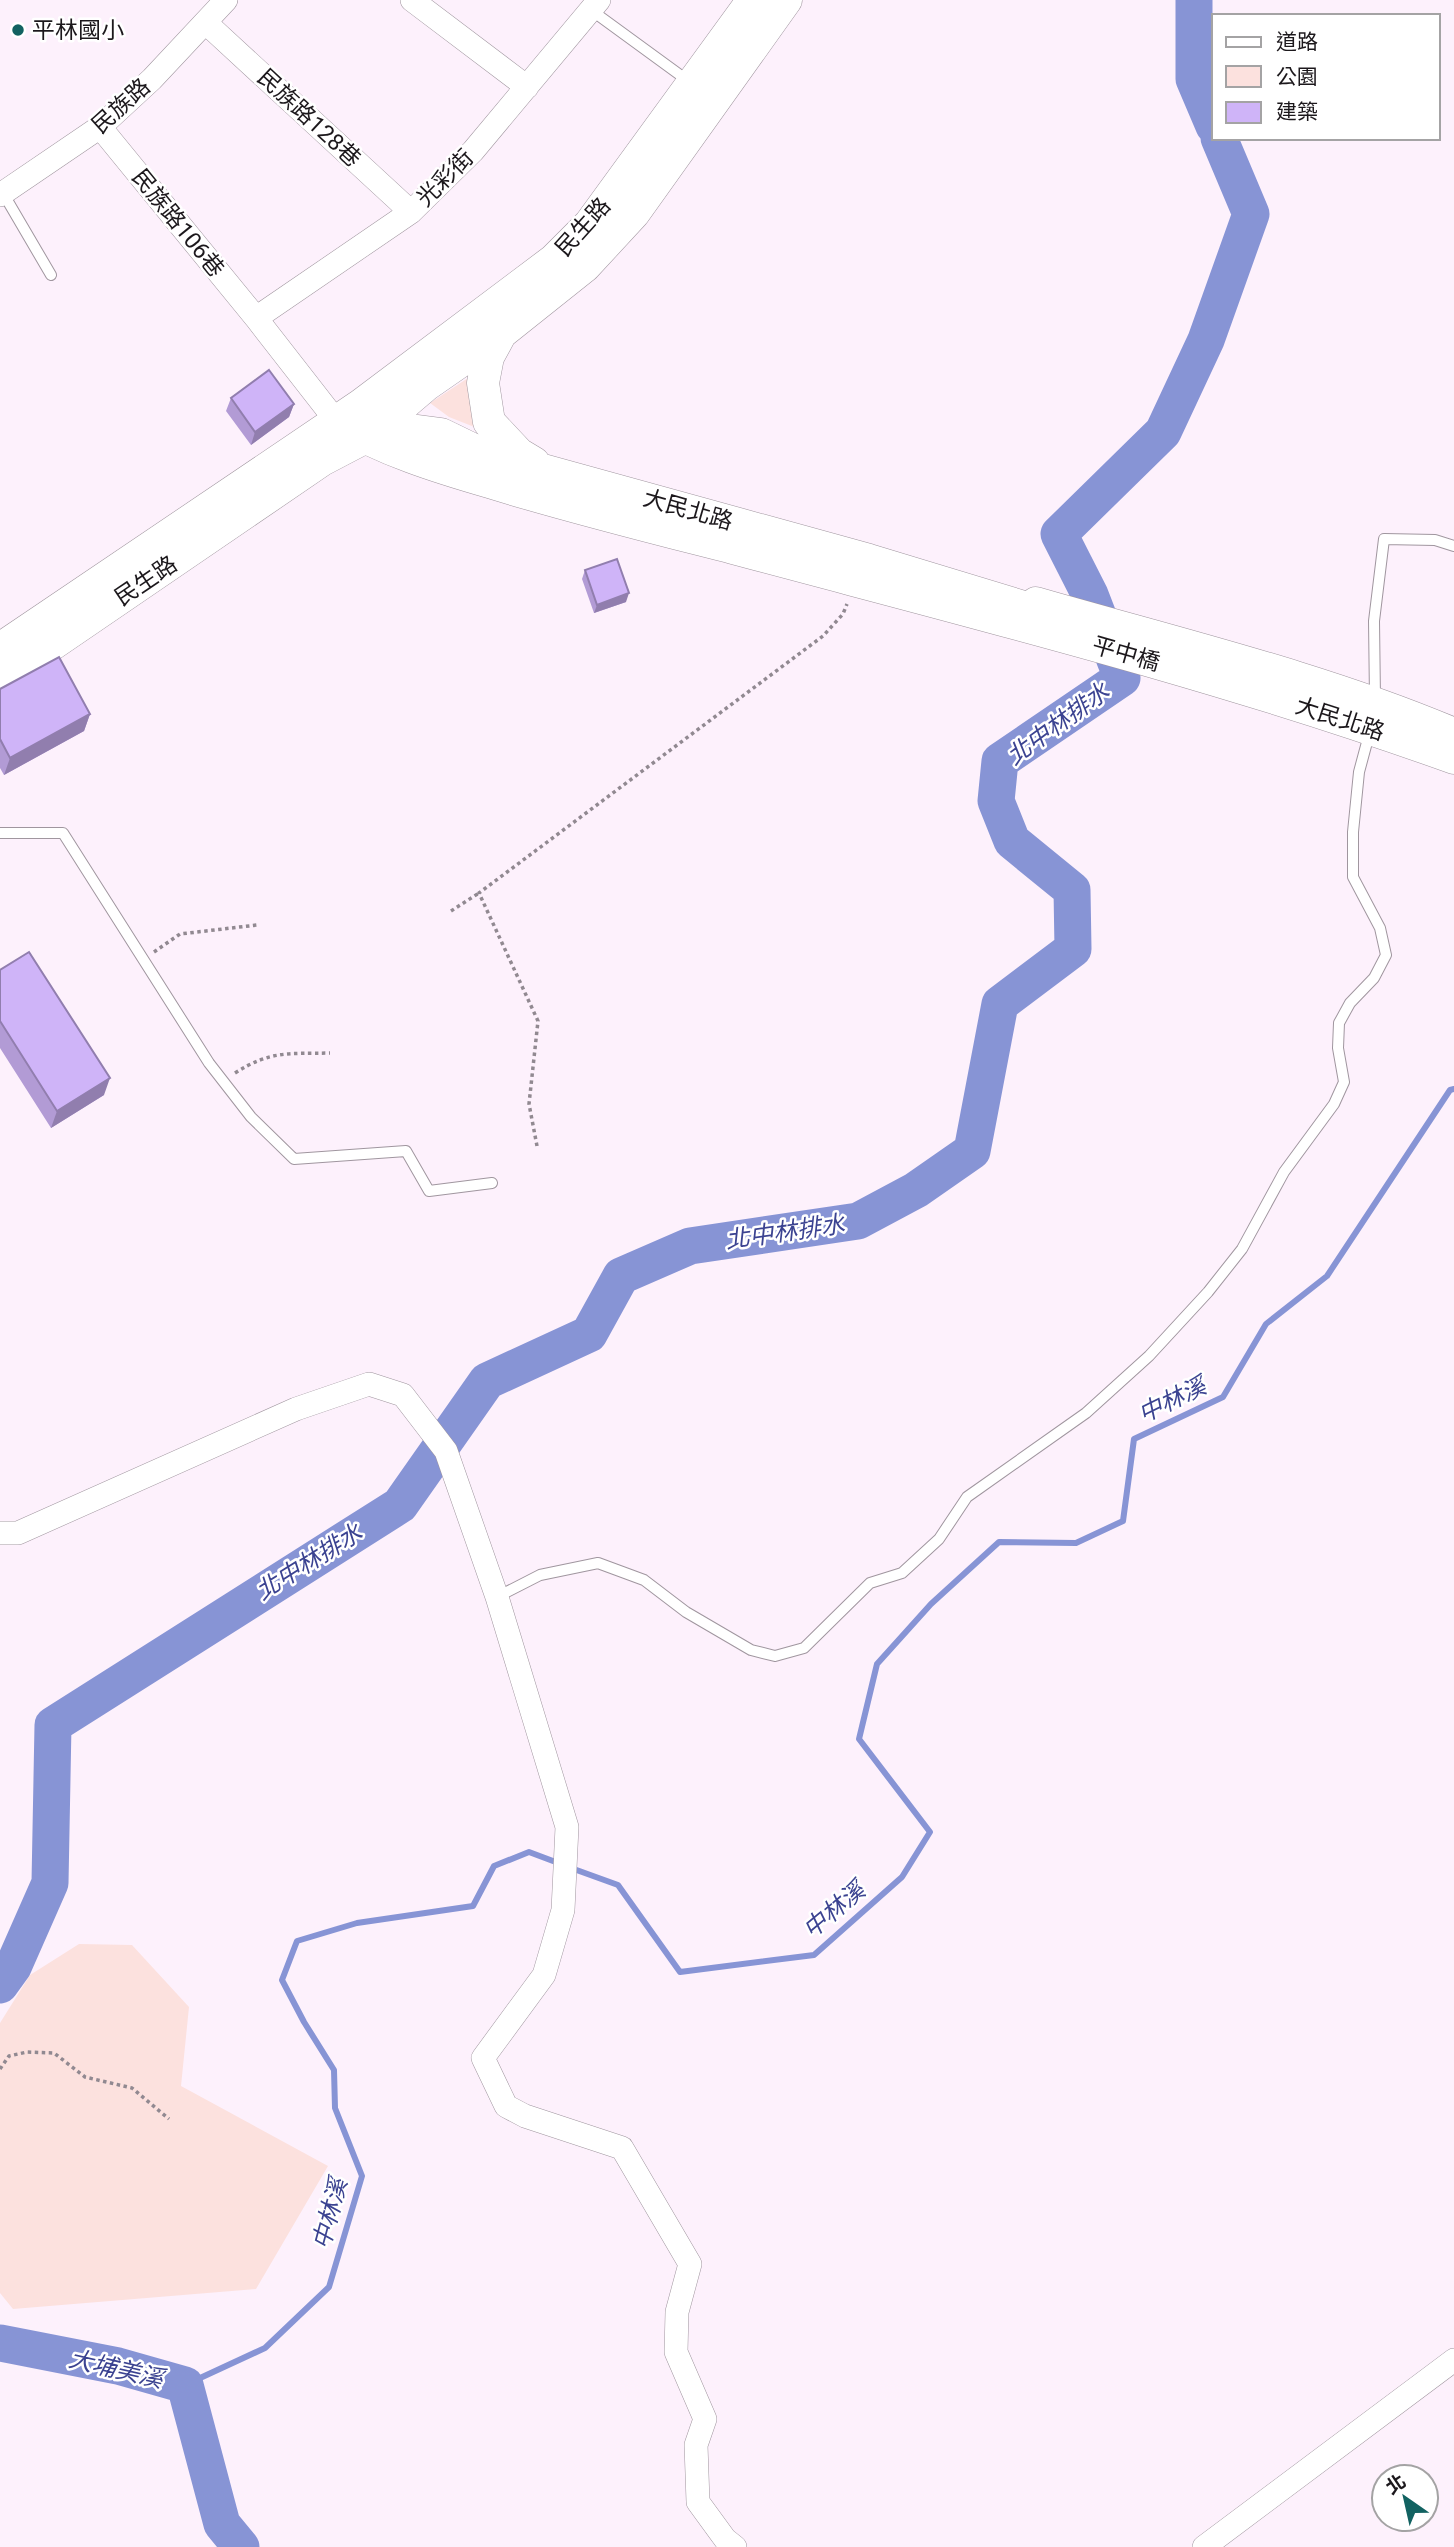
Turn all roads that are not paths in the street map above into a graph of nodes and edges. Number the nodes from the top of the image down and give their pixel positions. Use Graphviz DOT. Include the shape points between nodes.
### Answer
graph roads {
  1 [pos="226,0"];
  2 [pos="412,0"];
  3 [pos="754,0"];
  4 [pos="786,0"];
  5 [pos="595,5"];
  6 [pos="206,23"];
  7 [pos="527,87"];
  8 [pos="704,92"];
  9 [pos="100,128"];
  10 [pos="1,194"];
  11 [pos="411,212"];
  12 [pos="51,275"];
  13 [pos="256,318"];
  14 [pos="501,333"];
  15 [pos="360,423"];
  16 [pos="547,470"];
  17 [pos="1454,546"];
  18 [pos="1032,615"];
  19 [pos="0,649"];
  20 [pos="1228,671"];
  21 [pos="0,680"];
  22 [pos="1373,716"];
  23 [pos="1454,733"];
  24 [pos="1454,758"];
  25 [pos="0,833"];
  26 [pos="492,1183"];
  27 [pos="0,1533"];
  28 [pos="497,1597"];
  29 [pos="1454,2360"];
  30 [pos="735,2547"];
  31 [pos="1204,2547"];
  1 -- 6 [label="street, 民族路"];
  2 -- 7 [label="street"];
  3 -- 8 [label="main road, 民生路"];
  4 -- 8 [label="main road"];
  5 -- 7 [label="street, 光彩街"];
  5 -- 8 [label="lane"];
  6 -- 9 [label="street, 民族路"];
  6 -- 11 [label="street, 民族路128巷"];
  7 -- 11 [label="street, 光彩街"];
  8 -- 14 [label="main road" via="634,213 593,258"];
  8 -- 15 [label="main road, 民生路" via="554,260"];
  9 -- 10 [label="street, 民族路"];
  9 -- 13 [label="street, 民族路106巷"];
  10 -- 12 [label="lane"];
  11 -- 13 [label="street, 光彩街"];
  13 -- 15 [label="street, 民族路106巷"];
  14 -- 15 [label="main road"];
  14 -- 16 [label="main road" via="488,357 483,383 489,422 519,454"];
  15 -- 16 [label="main road, 大民北路" via="442,434 478,452"];
  15 -- 18 [label="main road, 大民北路" via="445,469 551,501 855,582"];
  15 -- 19 [label="main road, 民生路"];
  15 -- 21 [label="main road, 民生路" via="322,460"];
  16 -- 18 [label="main road, 大民北路" via="869,560 1030,609"];
  17 -- 22 [label="lane" via="1435,540 1384,539 1374,621"];
  18 -- 20 [label="main road, 平中橋"];
  20 -- 22 [label="main road, 大民北路"];
  22 -- 23 [label="main road, 大民北路"];
  22 -- 24 [label="main road, 大民北路"];
  22 -- 28 [label="lane" via="1359,772 1353,877 1380,928 1386,955 1339,1023 1344,1082 1334,1104 1284,1172 1242,1249 1149,1356 1086,1413 967,1497 939,1539 902,1573 870,1584 804,1648 775,1656 751,1650 686,1612 644,1580 598,1563 540,1575"];
  25 -- 26 [label="lane" via="63,833 209,1063 251,1117 294,1159 406,1151 429,1191"];
  27 -- 28 [label="street" via="18,1533 296,1409 369,1384 403,1395 446,1451"];
  28 -- 30 [label="street" via="567,1826 563,1910 544,1975 483,2058 506,2106 622,2148 690,2264 677,2312 676,2352 705,2419 696,2445 698,2502"];
  29 -- 31 [label="street"];
}
